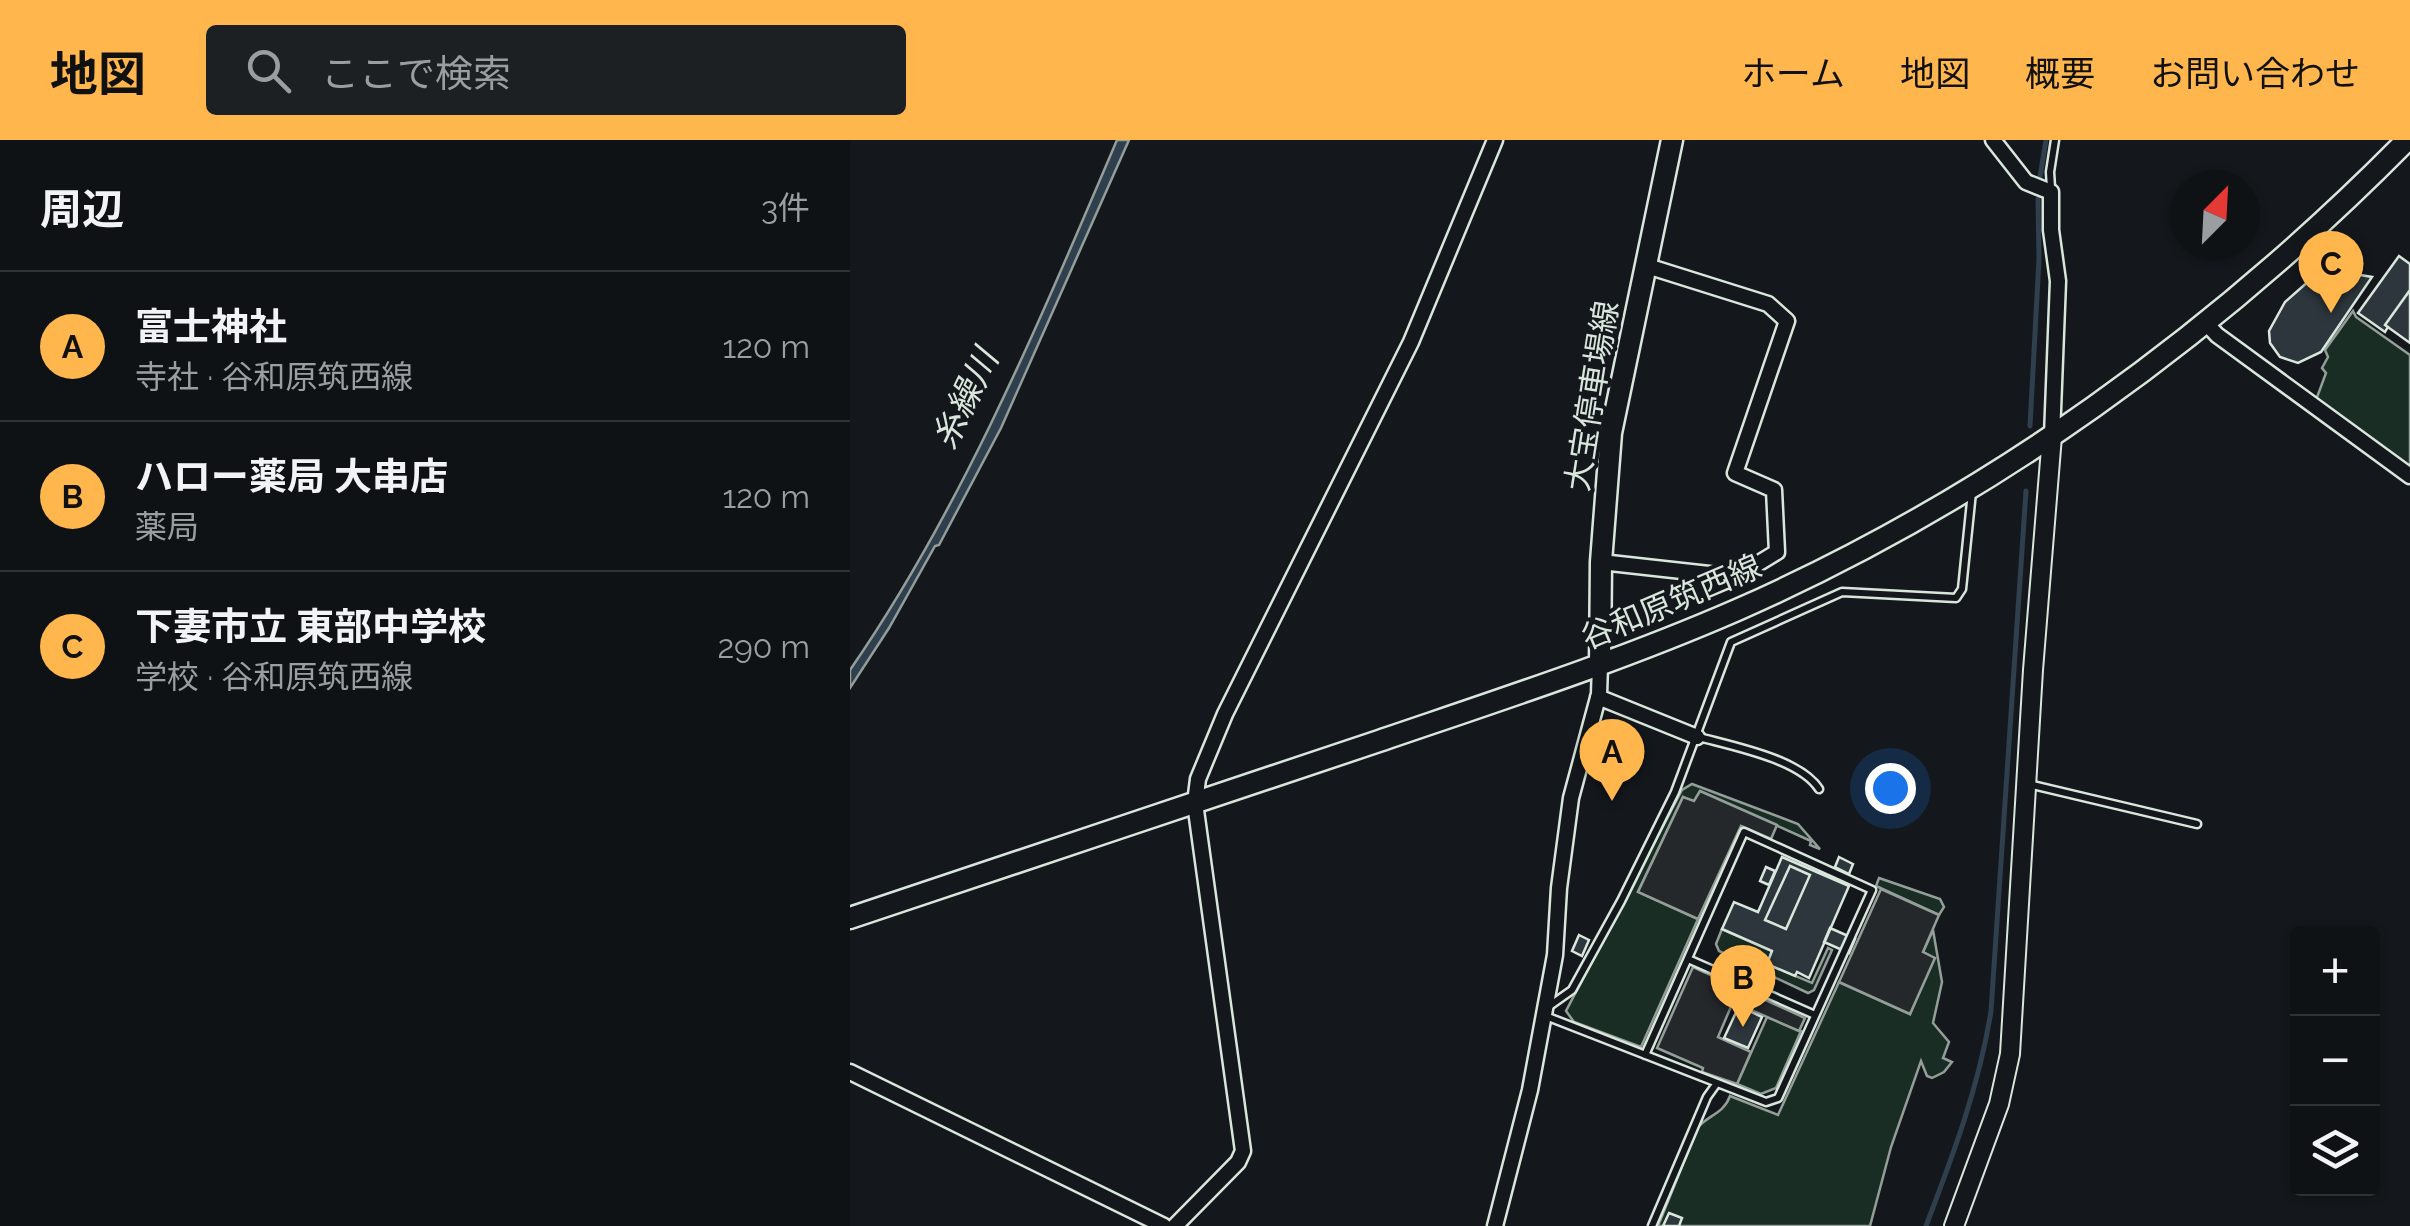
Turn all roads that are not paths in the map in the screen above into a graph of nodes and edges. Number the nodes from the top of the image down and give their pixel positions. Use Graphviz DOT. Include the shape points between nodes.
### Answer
graph roads {
  1 [pos="1495,140"];
  2 [pos="1672,140"];
  3 [pos="1993,140"];
  4 [pos="2056,140"];
  5 [pos="2407,140"];
  6 [pos="2051,192"];
  7 [pos="1644,265"];
  8 [pos="2205,322"];
  9 [pos="2052,436"];
  10 [pos="2410,476"];
  11 [pos="1973,486"];
  12 [pos="1601,562"];
  13 [pos="1600,666"];
  14 [pos="1598,697"];
  15 [pos="1697,737"];
  16 [pos="2027,784"];
  17 [pos="1819,789"];
  18 [pos="1195,803"];
  19 [pos="2197,824"];
  20 [pos="850,918"];
  21 [pos="1688,960"];
  22 [pos="1542,1013"];
  23 [pos="1815,1015"];
  24 [pos="1645,1055"];
  25 [pos="850,1072"];
  26 [pos="1718,1084"];
  27 [pos="1164,1226"];
  28 [pos="1175,1226"];
  29 [pos="1495,1226"];
  30 [pos="1652,1226"];
  31 [pos="1954,1226"];
  1 -- 18 [label="street" via="1410,342 1225,714"];
  2 -- 7 [label="main road, 大宝停車場線"];
  3 -- 6 [label="street" via="2026,182"];
  4 -- 6 [label="lane"];
  5 -- 8 [label="main road, 谷和原筑西線"];
  6 -- 9 [label="street" via="2058,281"];
  7 -- 12 [label="main road, 大宝停車場線" via="1612,433"];
  7 -- 12 [label="street" via="1768,304 1787,320 1735,473 1774,490 1776,552 1736,578"];
  8 -- 9 [label="main road, 谷和原筑西線"];
  8 -- 10 [label="street"];
  9 -- 11 [label="main road, 谷和原筑西線"];
  9 -- 16 [label="street"];
  11 -- 13 [label="main road, 谷和原筑西線" via="1738,610"];
  11 -- 15 [label="lane" via="1956,598 1842,592 1736,638"];
  12 -- 13 [label="main road, 大宝停車場線"];
  13 -- 14 [label="street"];
  13 -- 18 [label="main road, 谷和原筑西線"];
  14 -- 15 [label="street"];
  14 -- 22 [label="street" via="1573,786"];
  15 -- 17 [label="lane" via="1740,746 1814,780"];
  15 -- 22 [label="lane" via="1572,990"];
  16 -- 19 [label="lane"];
  16 -- 31 [label="street" via="2010,1054 1999,1104"];
  18 -- 20 [label="main road, 谷和原筑西線"];
  18 -- 28 [label="street" via="1243,1151"];
  21 -- 23 [label="lane"];
  21 -- 23 [label="lane" via="1744,832 1872,890"];
  21 -- 24 [label="lane"];
  22 -- 24 [label="lane"];
  22 -- 29 [label="street"];
  23 -- 26 [label="lane" via="1778,1098 1766,1102"];
  24 -- 26 [label="lane"];
  25 -- 27 [label="street"];
  26 -- 30 [label="lane"];
}
